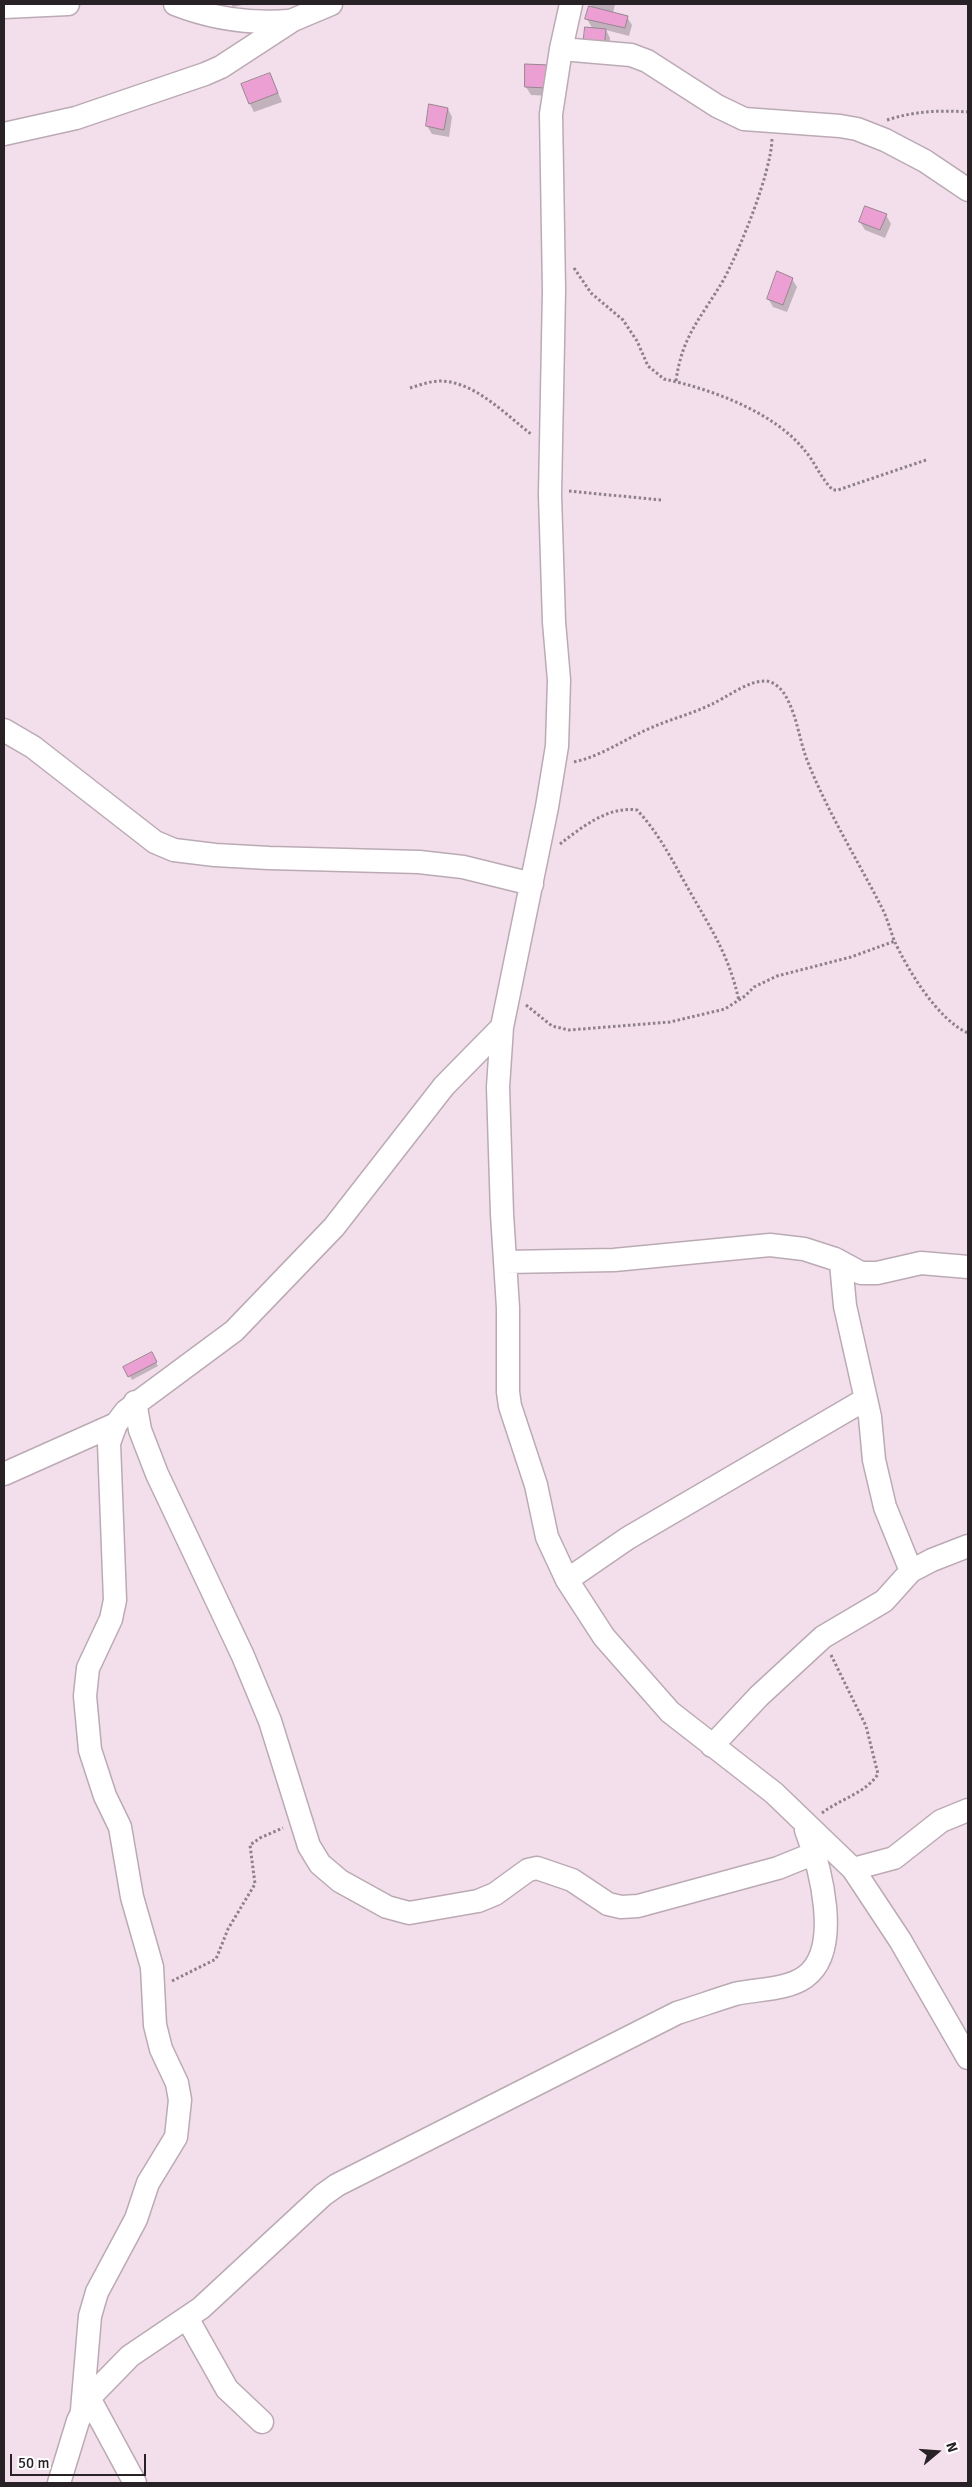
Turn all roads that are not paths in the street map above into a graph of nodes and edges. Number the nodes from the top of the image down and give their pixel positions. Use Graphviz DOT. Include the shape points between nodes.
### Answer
graph roads {
  1 [pos="68,4"];
  2 [pos="175,4"];
  3 [pos="331,4"];
  4 [pos="571,4"];
  5 [pos="4,7"];
  6 [pos="293,20"];
  7 [pos="561,49"];
  8 [pos="4,134"];
  9 [pos="968,190"];
  10 [pos="4,730"];
  11 [pos="532,884"];
  12 [pos="502,1027"];
  13 [pos="506,1262"];
  14 [pos="841,1262"];
  15 [pos="968,1267"];
  16 [pos="866,1399"];
  17 [pos="135,1402"];
  18 [pos="116,1424"];
  19 [pos="4,1474"];
  20 [pos="968,1546"];
  21 [pos="912,1571"];
  22 [pos="567,1580"];
  23 [pos="712,1746"];
  24 [pos="968,1810"];
  25 [pos="803,1822"];
  26 [pos="815,1853"];
  27 [pos="853,1869"];
  28 [pos="968,2058"];
  29 [pos="186,2318"];
  30 [pos="85,2404"];
  31 [pos="262,2422"];
  32 [pos="60,2483"];
  33 [pos="135,2483"];
  1 -- 5 [label="street"];
  2 -- 6 [label="street" via="230,20 261,23"];
  3 -- 6 [label="street"];
  4 -- 7 [label="street"];
  6 -- 8 [label="street" via="205,74 76,118"];
  7 -- 9 [label="street" via="631,55 647,61 738,117 857,130 885,140 925,161"];
  7 -- 11 [label="street" via="551,114 554,239 551,489 554,622 559,680 557,746"];
  10 -- 11 [label="street" via="33,747 155,842 174,850 268,858 418,862 463,868"];
  11 -- 12 [label="street"];
  12 -- 13 [label="street" via="498,1087"];
  12 -- 17 [label="street" via="444,1086 334,1227 234,1331"];
  13 -- 14 [label="street" via="614,1260 770,1245 804,1249"];
  13 -- 22 [label="street" via="510,1406 536,1485 547,1537"];
  14 -- 15 [label="street" via="861,1273 877,1273 921,1262"];
  14 -- 16 [label="street" via="845,1306"];
  16 -- 21 [label="street" via="874,1460 885,1507"];
  16 -- 22 [label="street" via="628,1538"];
  17 -- 18 [label="street"];
  17 -- 26 [label="street" via="140,1430 157,1474 243,1656 270,1722 309,1846 320,1864 340,1881 387,1907 409,1913 478,1901 495,1894 528,1870 537,1868 572,1880 608,1904 638,1906 778,1868"];
  18 -- 19 [label="street"];
  18 -- 30 [label="street" via="109,1442 114,1609 88,1668 86,1720 94,1767 120,1827 132,1897 152,1967 155,2026 179,2093 178,2130 148,2183 136,2219 95,2298 90,2316"];
  20 -- 21 [label="street"];
  21 -- 23 [label="street" via="884,1601 822,1637"];
  22 -- 23 [label="street" via="611,1644 670,1712"];
  23 -- 25 [label="street" via="774,1793"];
  24 -- 27 [label="street" via="941,1821 894,1858"];
  25 -- 26 [label="street"];
  25 -- 27 [label="street"];
  26 -- 29 [label="street" via="827,1922 826,1941 822,1956 805,1977 677,2013 337,2185"];
  27 -- 28 [label="street" via="900,1940"];
  29 -- 30 [label="street" via="130,2356"];
  29 -- 31 [label="street" via="219,2378"];
  30 -- 32 [label="street"];
  30 -- 33 [label="street"];
}
